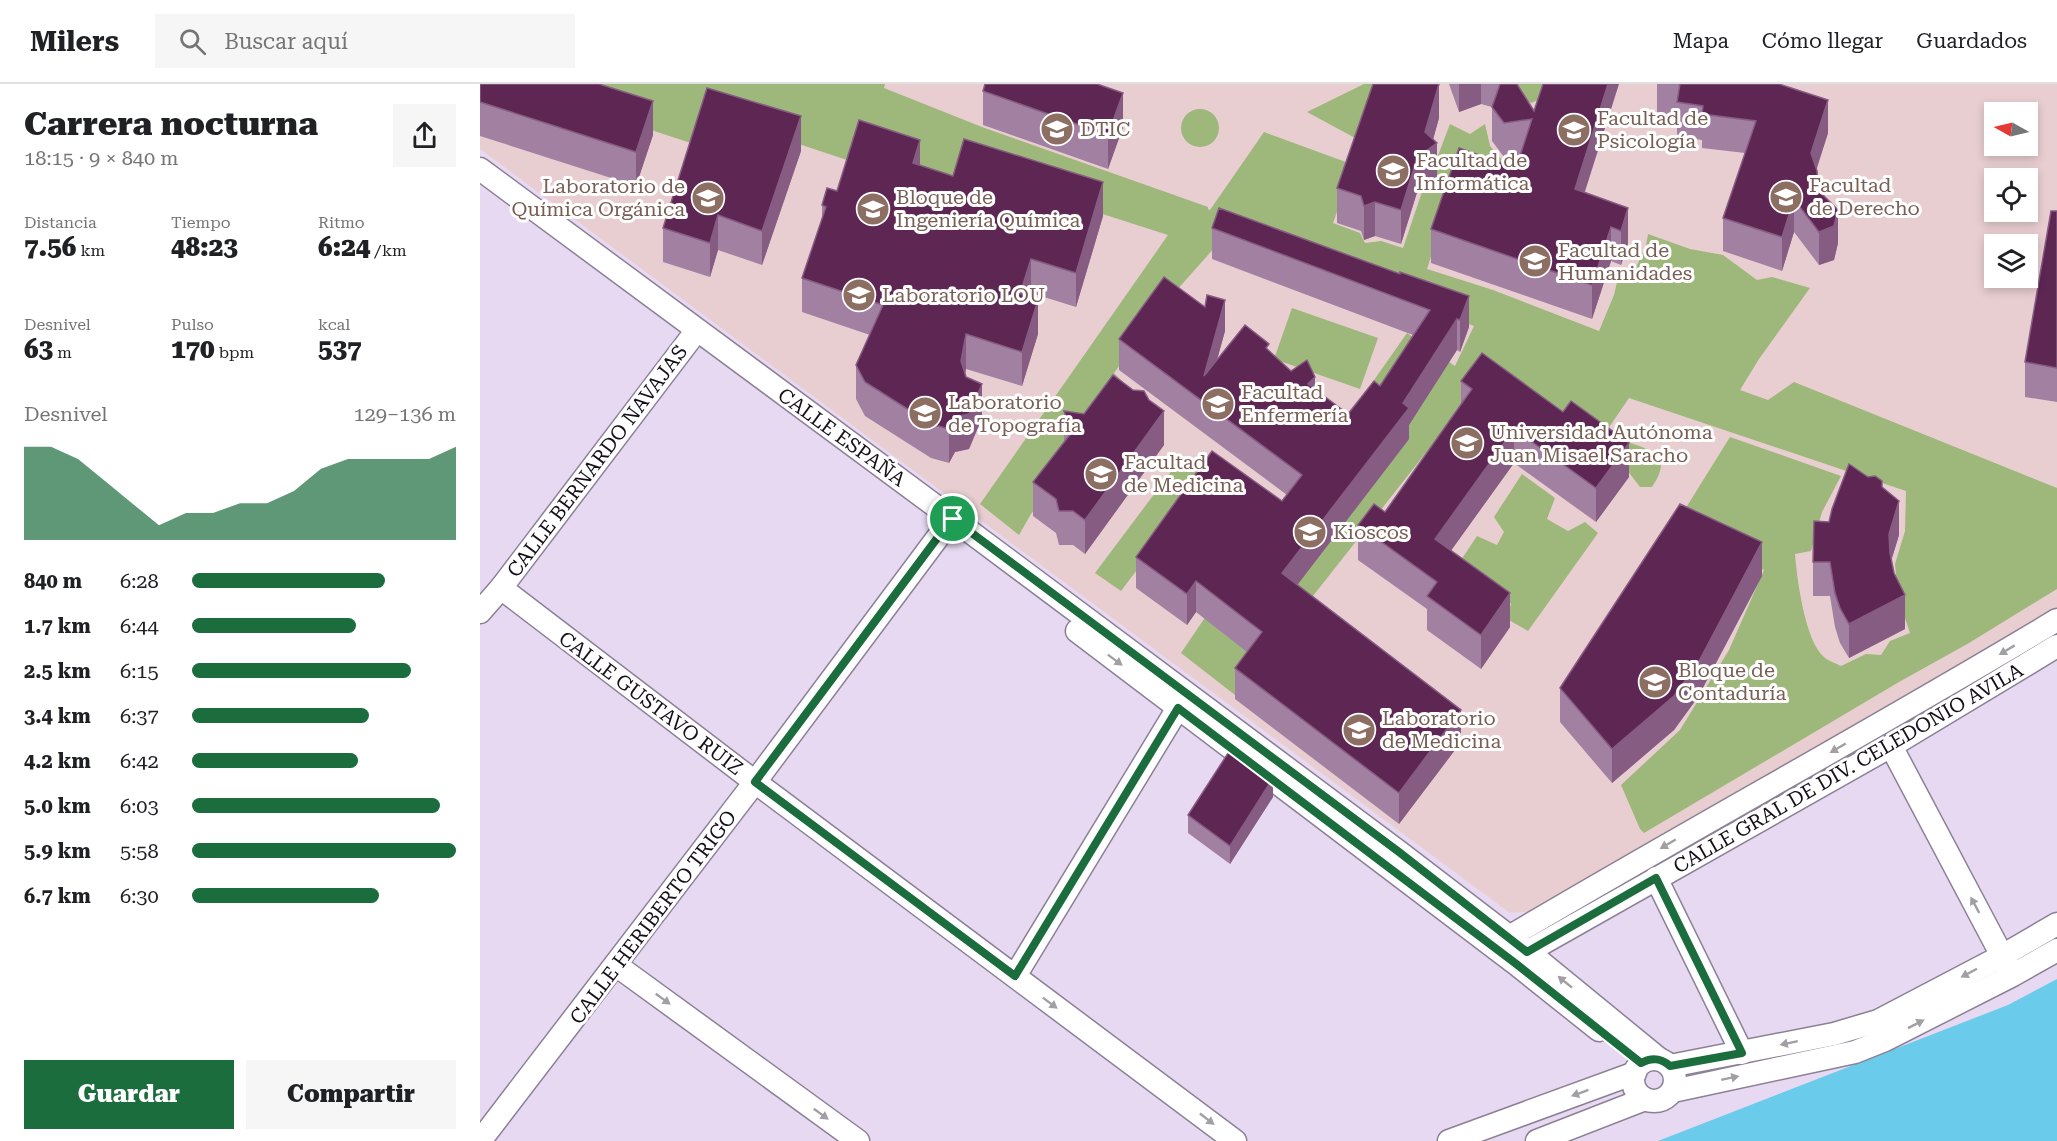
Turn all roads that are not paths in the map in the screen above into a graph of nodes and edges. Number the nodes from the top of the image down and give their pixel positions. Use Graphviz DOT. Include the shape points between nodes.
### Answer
graph roads {
  1 [pos="480,169"];
  2 [pos="480,185"];
  3 [pos="691,338"];
  4 [pos="949,524"];
  5 [pos="501,588"];
  6 [pos="480,612"];
  7 [pos="2057,620"];
  8 [pos="2057,646"];
  9 [pos="1178,708"];
  10 [pos="1891,746"];
  11 [pos="755,782"];
  12 [pos="1656,878"];
  13 [pos="2057,924"];
  14 [pos="1502,943"];
  15 [pos="2057,950"];
  16 [pos="1521,958"];
  17 [pos="616,965"];
  18 [pos="2007,966"];
  19 [pos="1015,976"];
  20 [pos="1742,1053"];
  21 [pos="1651,1065"];
  22 [pos="1673,1090"];
  23 [pos="1645,1099"];
  24 [pos="488,1134"];
  25 [pos="858,1141"];
  26 [pos="1235,1141"];
  27 [pos="1449,1141"];
  28 [pos="1537,1141"];
  1 -- 4 [label="street, CALLE ESPAÑA"];
  2 -- 3 [label="street, CALLE ESPAÑA"];
  3 -- 4 [label="street, CALLE ESPAÑA"];
  3 -- 5 [label="street, CALLE BERNARDO NAVAJAS"];
  4 -- 9 [label="street, CALLE ESPAÑA, one-way"];
  4 -- 11 [label="street, CALLE HERIBERTO TRIGO"];
  4 -- 14 [label="street, CALLE ESPAÑA" via="1380,838"];
  5 -- 6 [label="street, CALLE BERNARDO NAVAJAS"];
  5 -- 11 [label="street, CALLE GUSTAVO RUIZ"];
  7 -- 14 [label="street, one-way"];
  8 -- 10 [label="street, CALLE GRAL DE DIV. CELEDONIO AVILA"];
  9 -- 14 [label="street, CALLE ESPAÑA"];
  9 -- 19 [label="street"];
  10 -- 12 [label="street, CALLE GRAL DE DIV. CELEDONIO AVILA"];
  18 -- 10 [label="street, one-way"];
  11 -- 17 [label="street, CALLE HERIBERTO TRIGO"];
  11 -- 19 [label="street, CALLE GUSTAVO RUIZ"];
  12 -- 16 [label="street, CALLE GRAL DE DIV. CELEDONIO AVILA"];
  12 -- 20 [label="street"];
  13 -- 18 [label="street"];
  14 -- 16 [label="street, CALLE ESPAÑA"];
  15 -- 18 [label="street"];
  16 -- 21 [label="street, CALLE ESPAÑA"];
  17 -- 24 [label="street, CALLE HERIBERTO TRIGO"];
  17 -- 25 [label="street, one-way"];
  18 -- 20 [label="street, one-way" via="1878,1021"];
  22 -- 18 [label="street, one-way" via="1855,1052 1886,1040"];
  19 -- 26 [label="street, CALLE GUSTAVO RUIZ, one-way"];
  20 -- 21 [label="street"];
  21 -- 22 [label="street" via="1676,1078"];
  21 -- 23 [label="street" via="1634,1085"];
  21 -- 27 [label="street, one-way"];
  22 -- 23 [label="street" via="1664,1099"];
  23 -- 28 [label="street"];
}
